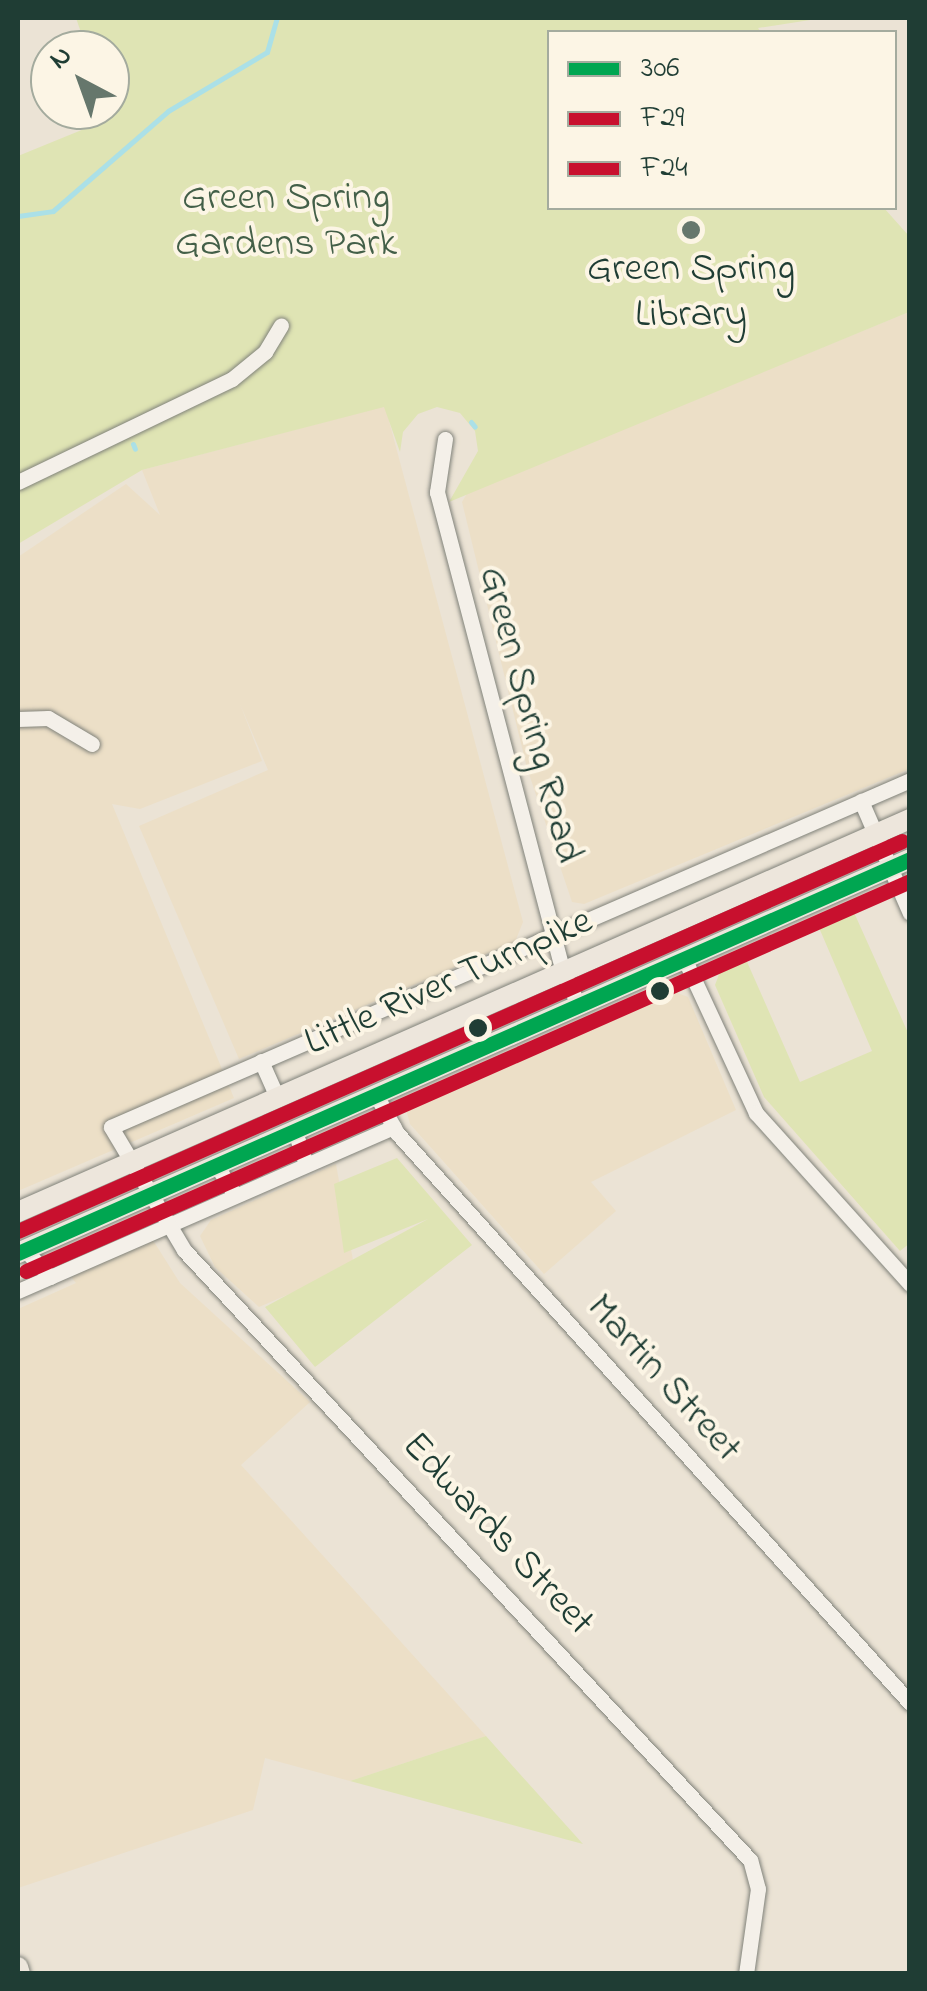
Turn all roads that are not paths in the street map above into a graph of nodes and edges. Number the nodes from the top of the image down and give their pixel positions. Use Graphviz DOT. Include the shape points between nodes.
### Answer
graph roads {
  1 [pos="281,326"];
  2 [pos="445,439"];
  3 [pos="18,482"];
  4 [pos="18,719"];
  5 [pos="92,744"];
  6 [pos="910,780"];
  7 [pos="861,801"];
  8 [pos="910,819"];
  9 [pos="876,834"];
  10 [pos="900,864"];
  11 [pos="910,914"];
  12 [pos="554,936"];
  13 [pos="684,958"];
  14 [pos="563,971"];
  15 [pos="578,1005"];
  16 [pos="262,1060"];
  17 [pos="375,1093"];
  18 [pos="277,1096"];
  19 [pos="394,1127"];
  20 [pos="294,1129"];
  21 [pos="135,1159"];
  22 [pos="215,1164"];
  23 [pos="306,1164"];
  24 [pos="150,1192"];
  25 [pos="235,1195"];
  26 [pos="18,1212"];
  27 [pos="168,1224"];
  28 [pos="21,1251"];
  29 [pos="50,1277"];
  30 [pos="910,1284"];
  31 [pos="18,1291"];
  32 [pos="910,1703"];
  33 [pos="746,1974"];
  1 -- 3 [label="street" via="264,352 232,379"];
  2 -- 12 [label="street, Green Spring Road" via="436,492"];
  4 -- 5 [label="street" via="48,718"];
  6 -- 7 [label="street"];
  7 -- 9 [label="street"];
  7 -- 12 [label="street"];
  8 -- 9 [label="main road, Little River Turnpike"];
  9 -- 10 [label="street"];
  9 -- 14 [label="main road, Little River Turnpike"];
  10 -- 11 [label="street"];
  10 -- 13 [label="main road, Little River Turnpike"];
  12 -- 14 [label="street, Green Spring Road"];
  12 -- 16 [label="street"];
  13 -- 15 [label="main road, Little River Turnpike"];
  13 -- 30 [label="street" via="756,1113"];
  14 -- 15 [label="street, Green Spring Road"];
  14 -- 18 [label="main road, Little River Turnpike"];
  15 -- 17 [label="main road, Little River Turnpike"];
  16 -- 18 [label="street"];
  16 -- 21 [label="street, Edwards Street" via="112,1127"];
  17 -- 19 [label="street, Martin Street"];
  17 -- 20 [label="main road, Little River Turnpike"];
  18 -- 21 [label="main road, Little River Turnpike"];
  19 -- 23 [label="street"];
  19 -- 32 [label="street, Martin Street"];
  20 -- 22 [label="main road, Little River Turnpike"];
  20 -- 23 [label="street"];
  21 -- 24 [label="street, Edwards Street"];
  21 -- 26 [label="main road, Little River Turnpike"];
  22 -- 24 [label="main road, Little River Turnpike"];
  22 -- 25 [label="street"];
  23 -- 25 [label="street"];
  24 -- 27 [label="street, Edwards Street"];
  24 -- 28 [label="main road, Little River Turnpike"];
  25 -- 27 [label="street"];
  27 -- 29 [label="street"];
  27 -- 33 [label="street, Edwards Street" via="184,1250 750,1860 758,1889"];
  28 -- 29 [label="street"];
  29 -- 31 [label="street"];
}
